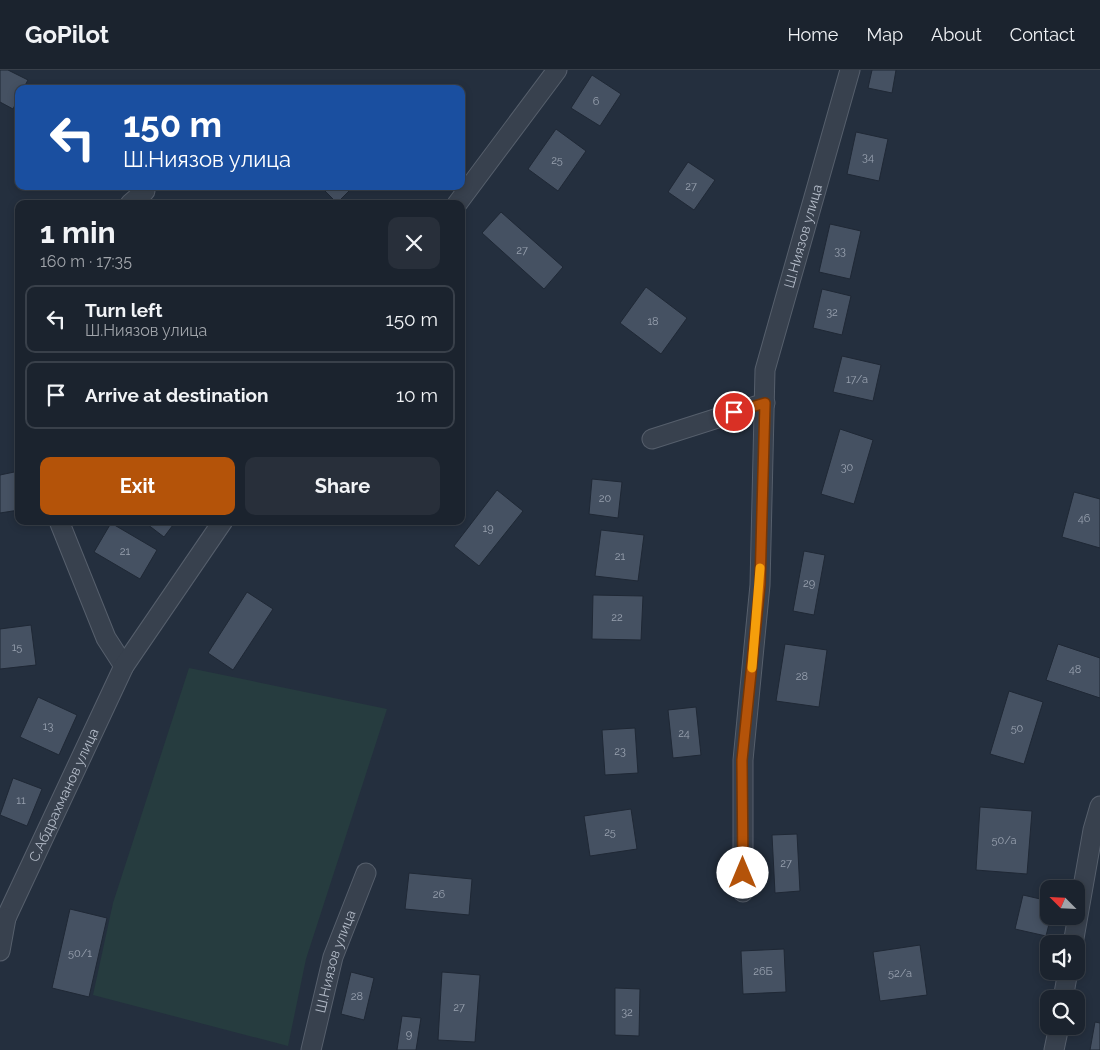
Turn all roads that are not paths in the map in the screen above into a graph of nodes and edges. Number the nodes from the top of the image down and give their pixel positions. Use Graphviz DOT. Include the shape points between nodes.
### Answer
graph roads {
  1 [pos="557,70"];
  2 [pos="850,70"];
  3 [pos="145,191"];
  4 [pos="135,200"];
  5 [pos="460,200"];
  6 [pos="765,403"];
  7 [pos="652,439"];
  8 [pos="61,525"];
  9 [pos="220,525"];
  10 [pos="124,666"];
  11 [pos="1100,806"];
  12 [pos="366,873"];
  13 [pos="743,892"];
  14 [pos="3,918"];
  15 [pos="1075,935"];
  16 [pos="0,951"];
  17 [pos="1057,1035"];
  18 [pos="311,1050"];
  19 [pos="1054,1050"];
  1 -- 5 [label="street"];
  2 -- 6 [label="street, Ш.Ниязов улица" via="765,370"];
  3 -- 4 [label="street"];
  6 -- 7 [label="street"];
  6 -- 13 [label="street, Ш.Ниязов улица" via="760,585 742,760"];
  8 -- 10 [label="street" via="106,638"];
  9 -- 10 [label="street, С.Абдрахманов улица"];
  10 -- 14 [label="street, С.Абдрахманов улица"];
  11 -- 15 [label="street"];
  12 -- 18 [label="street, Ш.Ниязов улица" via="332,957"];
  14 -- 16 [label="street, С.Абдрахманов улица"];
  17 -- 19 [label="street"];
}
